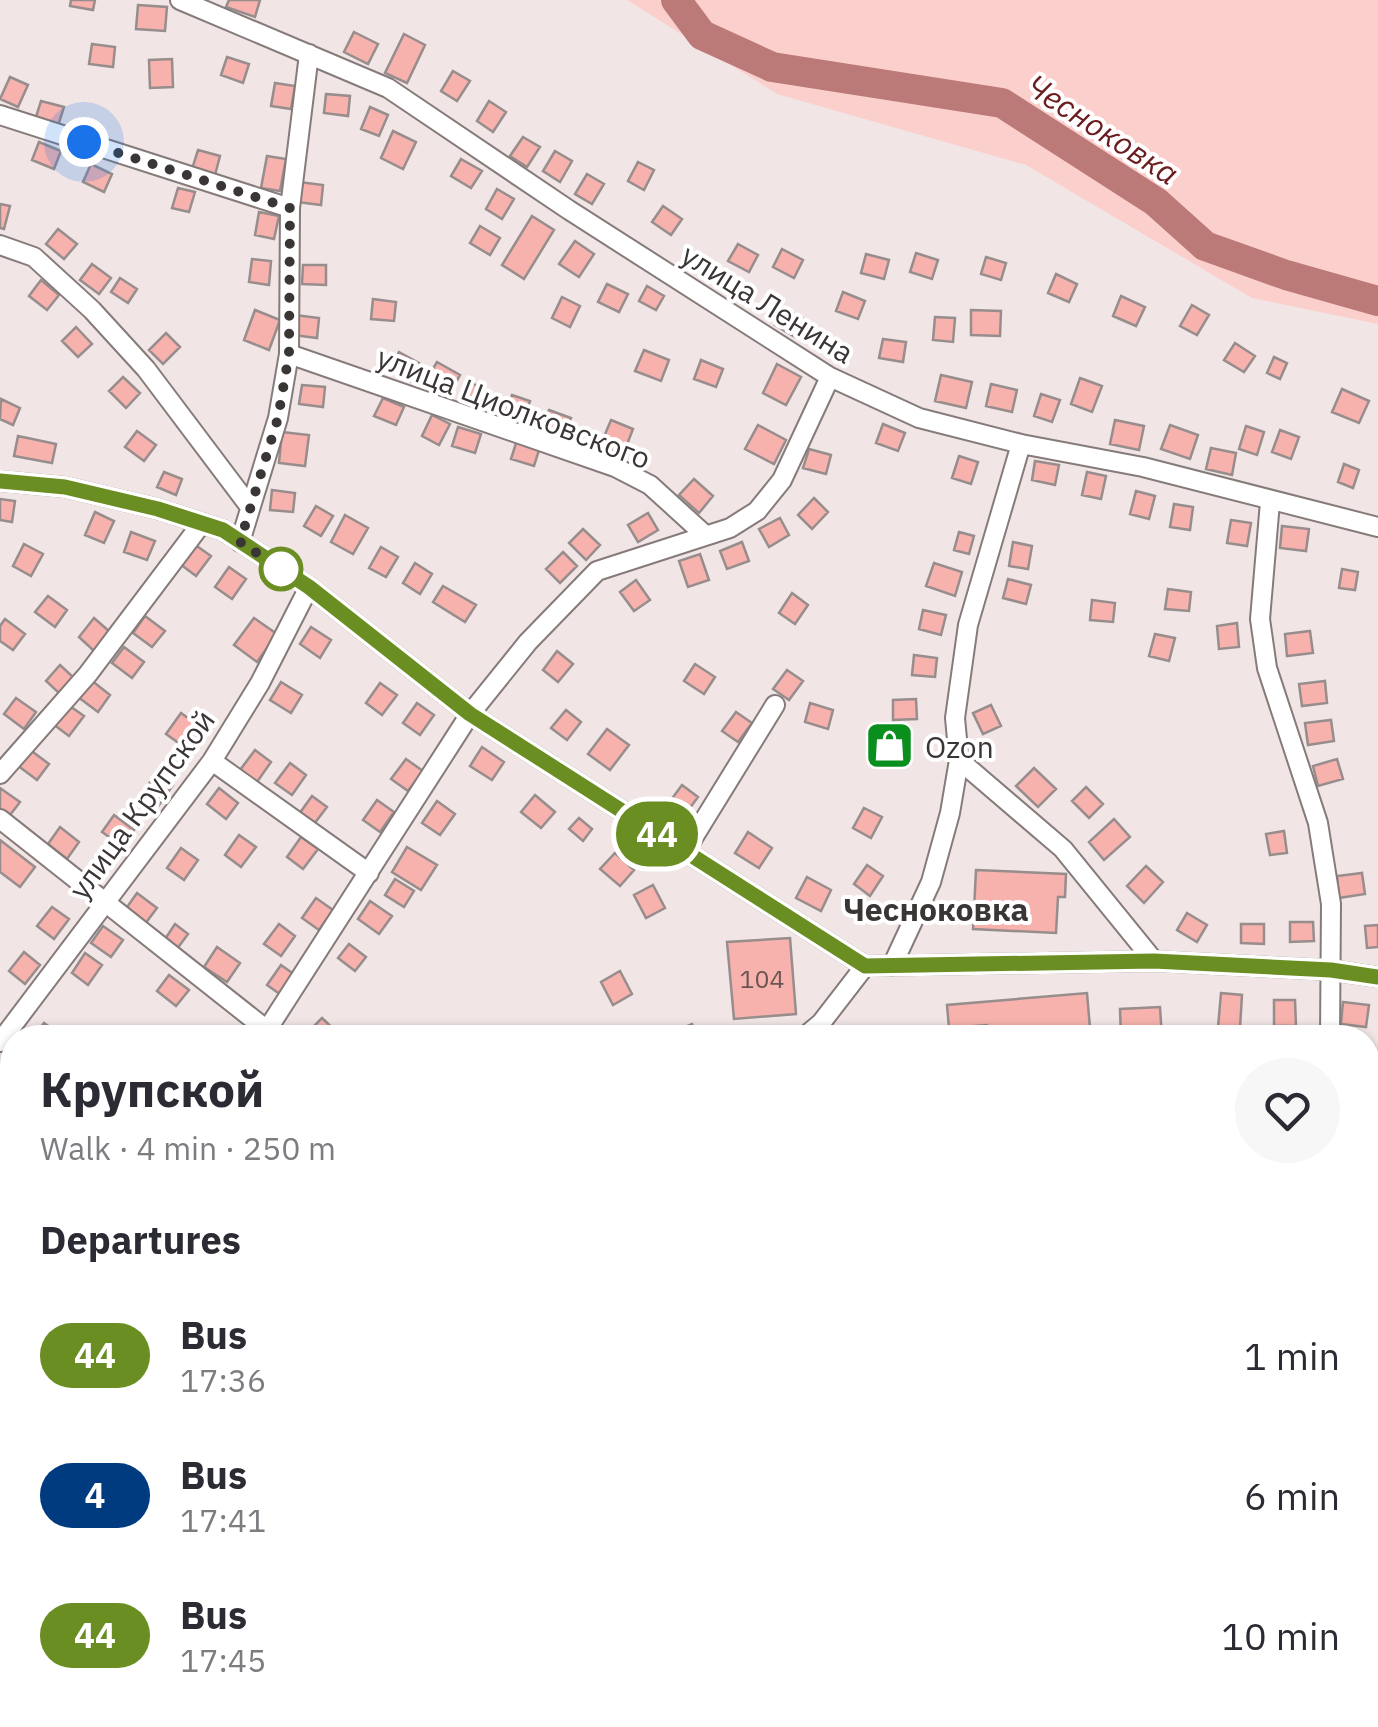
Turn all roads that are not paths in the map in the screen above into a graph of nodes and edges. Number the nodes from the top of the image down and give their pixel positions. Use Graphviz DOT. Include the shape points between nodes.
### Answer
graph roads {
  1 [pos="180,0"];
  2 [pos="309,54"];
  3 [pos="0,114"];
  4 [pos="290,208"];
  5 [pos="0,244"];
  6 [pos="289,354"];
  7 [pos="830,377"];
  8 [pos="1021,444"];
  9 [pos="0,481"];
  10 [pos="1270,502"];
  11 [pos="250,507"];
  12 [pos="202,523"];
  13 [pos="1378,527"];
  14 [pos="705,536"];
  15 [pos="240,542"];
  16 [pos="309,587"];
  17 [pos="775,706"];
  18 [pos="470,714"];
  19 [pos="959,760"];
  20 [pos="212,761"];
  21 [pos="0,774"];
  22 [pos="0,819"];
  23 [pos="685,851"];
  24 [pos="369,873"];
  25 [pos="104,902"];
  26 [pos="1154,961"];
  27 [pos="865,966"];
  28 [pos="892,966"];
  29 [pos="1331,970"];
  30 [pos="1378,976"];
  31 [pos="15,1025"];
  32 [pos="261,1025"];
  33 [pos="277,1025"];
  34 [pos="819,1025"];
  35 [pos="1330,1025"];
  1 -- 2 [label="street, улица Ленина"];
  2 -- 4 [label="street"];
  2 -- 7 [label="street, улица Ленина" via="388,88"];
  3 -- 4 [label="street"];
  4 -- 6 [label="street"];
  5 -- 11 [label="street" via="34,257 92,310 146,368"];
  6 -- 11 [label="street" via="278,418"];
  6 -- 14 [label="street, улица Циолковского" via="615,468 650,485"];
  7 -- 8 [label="street, улица Ленина" via="918,418"];
  7 -- 14 [label="street" via="782,480 757,511"];
  8 -- 10 [label="street, улица Ленина" via="1143,467"];
  8 -- 19 [label="street" via="968,624 954,718"];
  9 -- 12 [label="street" via="65,487"];
  10 -- 13 [label="street, улица Ленина"];
  10 -- 29 [label="street" via="1260,618 1266,668 1318,823 1331,904"];
  11 -- 15 [label="street"];
  12 -- 15 [label="street"];
  12 -- 21 [label="street" via="88,674"];
  14 -- 18 [label="street" via="597,570"];
  15 -- 16 [label="street"];
  16 -- 18 [label="street"];
  16 -- 20 [label="street, улица Крупской"];
  17 -- 23 [label="street"];
  18 -- 23 [label="street"];
  18 -- 24 [label="street"];
  19 -- 26 [label="street" via="1063,850"];
  19 -- 28 [label="street" via="931,882"];
  20 -- 24 [label="street"];
  20 -- 25 [label="street, улица Крупской"];
  22 -- 25 [label="street"];
  23 -- 27 [label="street"];
  24 -- 33 [label="street"];
  25 -- 31 [label="street, улица Крупской"];
  25 -- 32 [label="street"];
  26 -- 28 [label="street"];
  26 -- 29 [label="street"];
  27 -- 28 [label="street"];
  27 -- 34 [label="street"];
  29 -- 30 [label="street"];
  29 -- 35 [label="street"];
}
